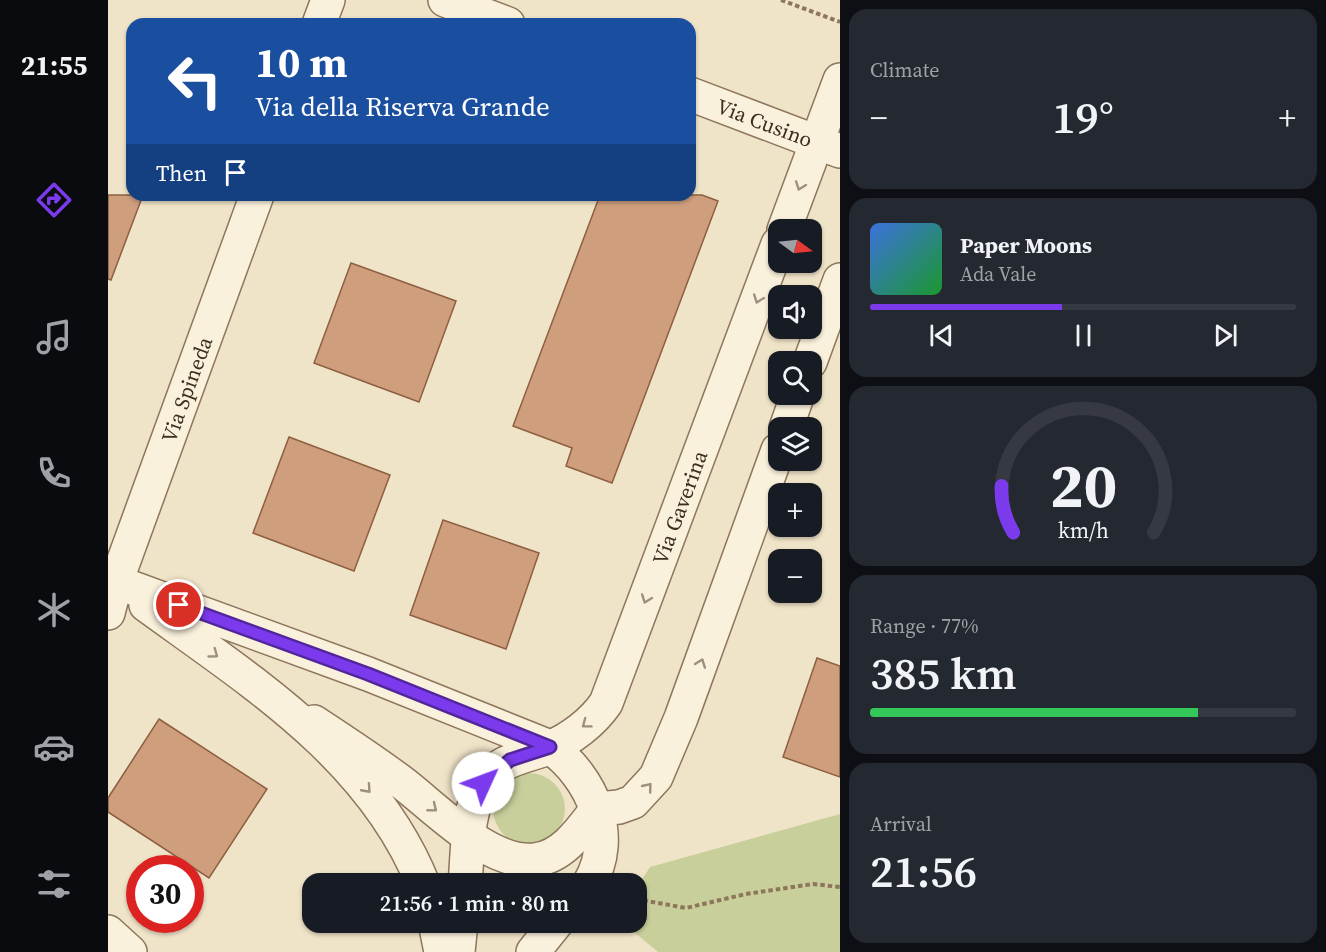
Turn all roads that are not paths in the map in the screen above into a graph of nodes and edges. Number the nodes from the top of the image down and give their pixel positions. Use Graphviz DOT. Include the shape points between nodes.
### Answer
graph roads {
  1 [pos="328,0"];
  2 [pos="446,0"];
  3 [pos="321,18"];
  4 [pos="492,18"];
  5 [pos="840,80"];
  6 [pos="696,96"];
  7 [pos="828,146"];
  8 [pos="255,201"];
  9 [pos="790,219"];
  10 [pos="768,271"];
  11 [pos="840,280"];
  12 [pos="814,351"];
  13 [pos="770,471"];
  14 [pos="111,592"];
  15 [pos="281,703"];
  16 [pos="550,747"];
  17 [pos="597,809"];
  18 [pos="469,837"];
  19 [pos="418,873"];
  20 [pos="466,873"];
  21 [pos="595,873"];
  22 [pos="108,932"];
  23 [pos="437,933"];
  24 [pos="460,933"];
  25 [pos="548,933"];
  26 [pos="130,952"];
  27 [pos="441,952"];
  28 [pos="458,952"];
  29 [pos="533,952"];
  1 -- 3 [label="street"];
  2 -- 4 [label="street"];
  5 -- 7 [label="street"];
  6 -- 7 [label="street, Via Cusino"];
  7 -- 9 [label="street, one-way"];
  8 -- 14 [label="street, Via Spineda"];
  10 -- 16 [label="street, Via Gaverina, one-way" via="612,691 592,721"];
  11 -- 12 [label="street"];
  17 -- 13 [label="street, one-way" via="633,801 656,777"];
  14 -- 15 [label="street, one-way"];
  14 -- 16 [label="street" via="368,674"];
  15 -- 18 [label="street, one-way" via="391,775"];
  15 -- 19 [label="street, one-way" via="376,799 402,836"];
  16 -- 17 [label="street" via="574,767"];
  16 -- 18 [label="street" via="510,760 491,774 474,805"];
  17 -- 18 [label="street" via="565,847 536,860 512,858"];
  17 -- 21 [label="street" via="603,842"];
  18 -- 20 [label="street"];
  22 -- 26 [label="street"];
  23 -- 27 [label="street"];
  24 -- 28 [label="street"];
  25 -- 29 [label="street"];
}
